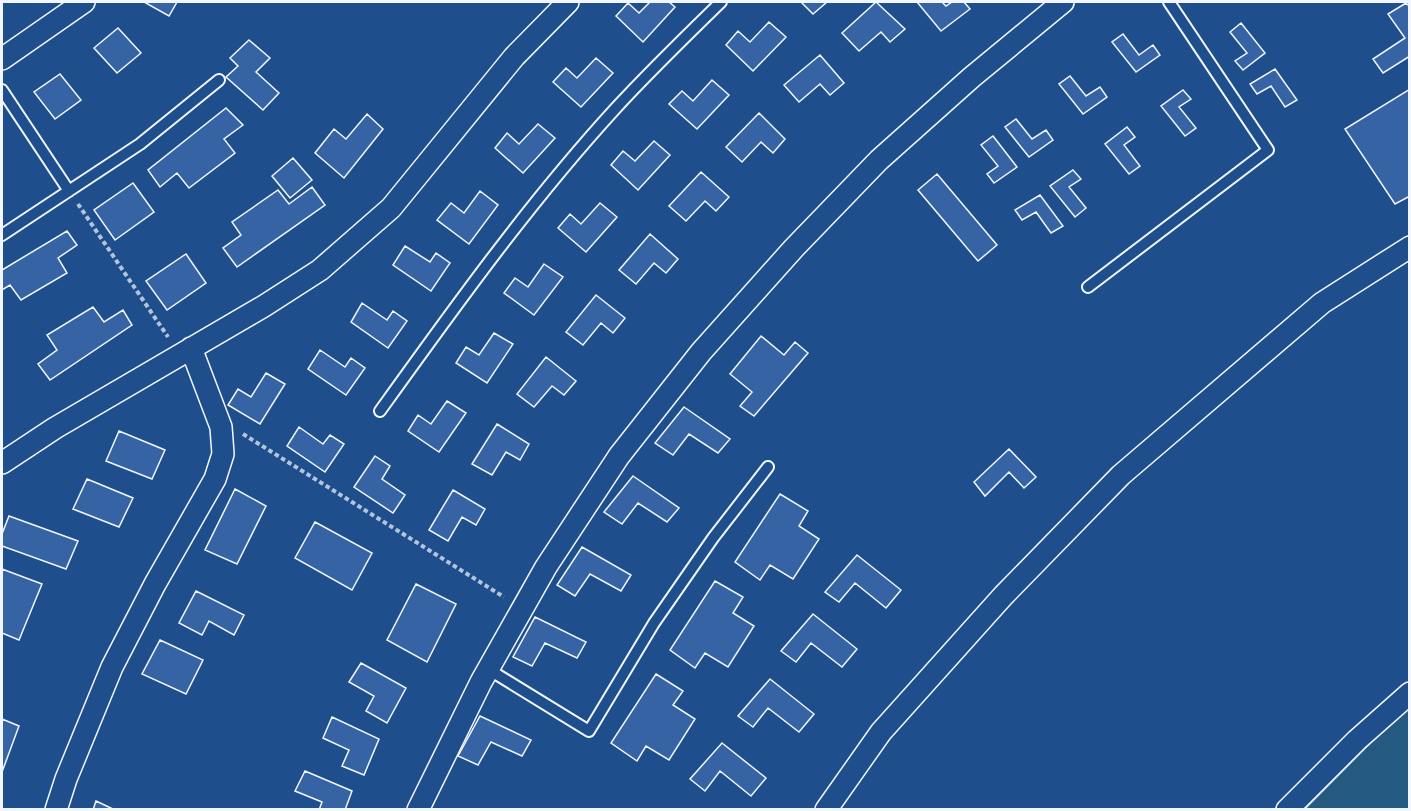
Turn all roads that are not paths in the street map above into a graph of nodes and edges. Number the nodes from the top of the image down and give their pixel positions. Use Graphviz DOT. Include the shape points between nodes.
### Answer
graph roads {
  1 [pos="84,2"];
  2 [pos="568,2"];
  3 [pos="721,2"];
  4 [pos="1063,2"];
  5 [pos="1169,2"];
  6 [pos="2,59"];
  7 [pos="219,80"];
  8 [pos="2,90"];
  9 [pos="69,191"];
  10 [pos="2,235"];
  11 [pos="1410,247"];
  12 [pos="1088,287"];
  13 [pos="186,352"];
  14 [pos="380,411"];
  15 [pos="2,463"];
  16 [pos="768,467"];
  17 [pos="488,669"];
  18 [pos="1410,693"];
  19 [pos="56,810"];
  20 [pos="418,810"];
  21 [pos="826,810"];
  22 [pos="1287,810"];
  1 -- 6 [label="street"];
  2 -- 13 [label="street" via="514,57 391,208 320,270"];
  3 -- 14 [label="lane" via="615,110 558,176 469,287"];
  4 -- 17 [label="street" via="879,160 701,352 619,456 546,567"];
  5 -- 12 [label="lane" via="1268,150"];
  7 -- 9 [label="lane" via="140,144"];
  8 -- 9 [label="lane"];
  9 -- 10 [label="lane"];
  11 -- 21 [label="street" via="1322,303 1121,475 1003,596 889,723"];
  13 -- 15 [label="street"];
  13 -- 19 [label="street" via="218,418 223,454 214,479 112,667"];
  16 -- 17 [label="lane" via="654,622 589,731"];
  17 -- 20 [label="street"];
  18 -- 22 [label="street"];
}
